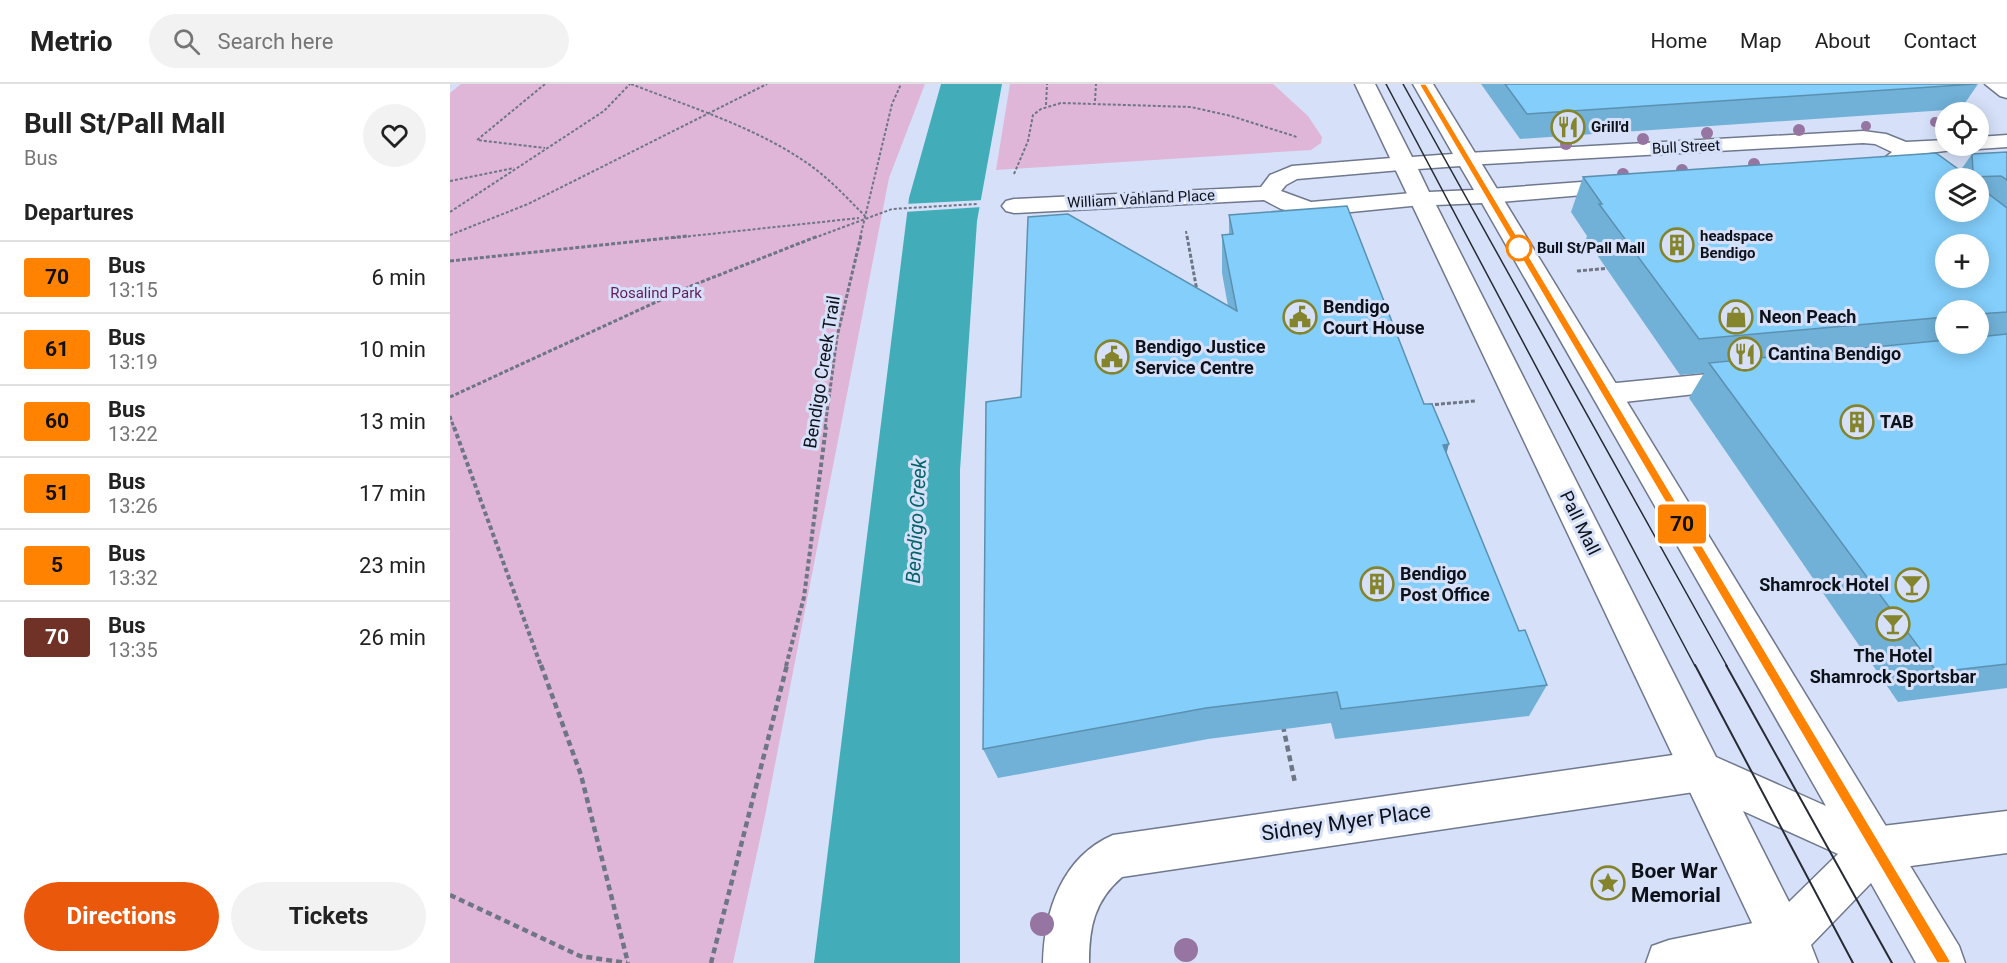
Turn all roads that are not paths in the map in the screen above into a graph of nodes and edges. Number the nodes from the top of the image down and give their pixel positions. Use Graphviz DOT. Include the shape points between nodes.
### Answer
graph roads {
  1 [pos="1365,84"];
  2 [pos="1423,84"];
  3 [pos="1995,84"];
  4 [pos="2007,92"];
  5 [pos="2007,141"];
  6 [pos="1989,142"];
  7 [pos="1935,150"];
  8 [pos="1467,159"];
  9 [pos="1905,162"];
  10 [pos="1404,164"];
  11 [pos="1838,170"];
  12 [pos="1642,185"];
  13 [pos="1268,193"];
  14 [pos="1489,196"];
  15 [pos="1423,199"];
  16 [pos="1014,206"];
  17 [pos="1761,379"];
  18 [pos="1605,394"];
  19 [pos="1701,771"];
  20 [pos="2007,832"];
  21 [pos="1874,849"];
  22 [pos="1789,951"];
  23 [pos="1066,963"];
  24 [pos="1669,963"];
  25 [pos="1942,963"];
  1 -- 10 [label="main road, Pall Mall"];
  2 -- 8 [label="main road"];
  3 -- 4 [label="main road"];
  5 -- 6 [label="main road"];
  7 -- 9 [label="main road, Bull Street"];
  8 -- 9 [label="main road, Bull Street" via="1863,137 1879,138"];
  8 -- 10 [label="main road, Bull Street"];
  8 -- 14 [label="main road"];
  9 -- 11 [label="main road, Bull Street"];
  10 -- 13 [label="main road" via="1292,173 1278,180"];
  10 -- 15 [label="main road, Pall Mall"];
  12 -- 14 [label="main road"];
  13 -- 15 [label="main road" via="1295,207 1311,209"];
  13 -- 16 [label="main road, William Vahland Place"];
  14 -- 15 [label="main road"];
  14 -- 18 [label="main road"];
  15 -- 19 [label="main road, Pall Mall"];
  17 -- 18 [label="main road"];
  18 -- 21 [label="main road"];
  19 -- 21 [label="main road"];
  19 -- 22 [label="main road, Pall Mall"];
  19 -- 23 [label="main road, Sidney Myer Place" via="1113,857 1095,871 1076,900 1066,933"];
  20 -- 21 [label="main road"];
  21 -- 22 [label="main road"];
  21 -- 25 [label="main road"];
  22 -- 24 [label="main road"];
}
